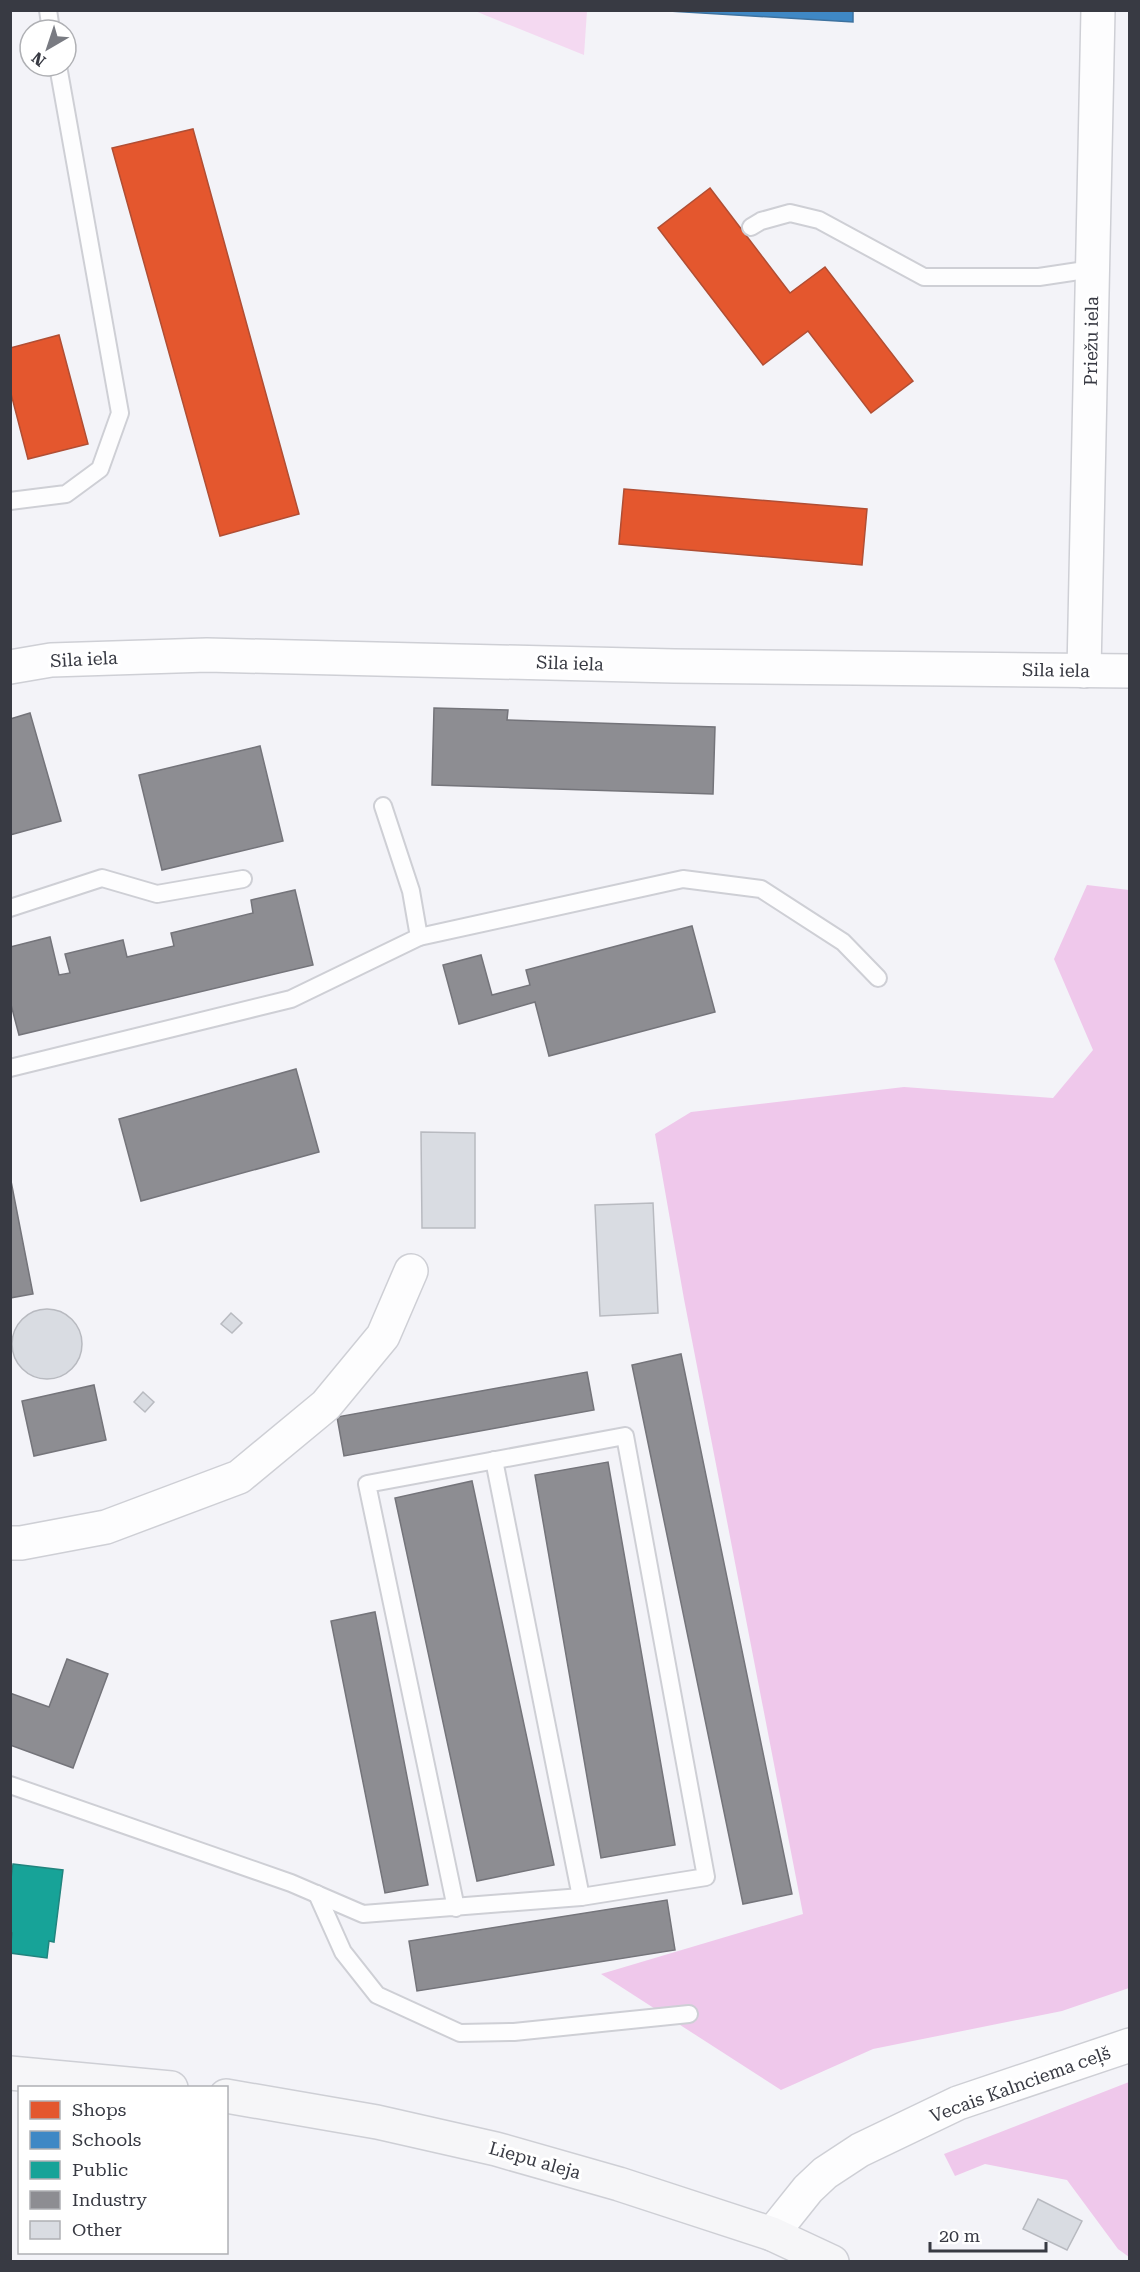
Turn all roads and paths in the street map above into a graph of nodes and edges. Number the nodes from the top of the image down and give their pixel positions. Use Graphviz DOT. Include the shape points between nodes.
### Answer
graph roads {
  1 [pos="1098,10"];
  2 [pos="60,78"];
  3 [pos="751,227"];
  4 [pos="1092,269"];
  5 [pos="10,501"];
  6 [pos="10,667"];
  7 [pos="1084,671"];
  8 [pos="1130,671"];
  9 [pos="383,806"];
  10 [pos="243,879"];
  11 [pos="10,908"];
  12 [pos="418,937"];
  13 [pos="878,978"];
  14 [pos="10,1068"];
  15 [pos="411,1271"];
  16 [pos="494,1460"];
  17 [pos="10,1543"];
  18 [pos="10,1785"];
  19 [pos="317,1894"];
  20 [pos="581,1897"];
  21 [pos="456,1908"];
  22 [pos="688,2014"];
  23 [pos="1130,2045"];
  24 [pos="10,2073"];
  25 [pos="150,2086"];
  26 [pos="228,2096"];
  27 [pos="772,2235"];
  28 [pos="832,2262"];
  1 -- 4 [label="street, Priežu iela"];
  2 -- 5 [label="lane" via="120,413 100,469 66,494"];
  3 -- 4 [label="lane" via="790,213 819,220 924,277 1039,277"];
  4 -- 7 [label="street, Priežu iela"];
  6 -- 7 [label="street, Sila iela" via="51,660 207,655"];
  7 -- 8 [label="street, Sila iela"];
  9 -- 12 [label="lane" via="411,891"];
  10 -- 11 [label="lane" via="157,894 102,878"];
  12 -- 13 [label="lane" via="683,879 761,889 843,942"];
  12 -- 14 [label="lane" via="291,999"];
  15 -- 17 [label="street" via="383,1336 326,1405 238,1477 106,1527"];
  16 -- 20 [label="lane"];
  16 -- 20 [label="lane" via="625,1436 706,1877"];
  16 -- 21 [label="lane" via="367,1484"];
  18 -- 19 [label="lane"];
  19 -- 21 [label="lane" via="363,1914"];
  19 -- 22 [label="lane" via="343,1952 377,1995 460,2033 514,2032"];
  20 -- 21 [label="lane"];
  23 -- 27 [label="street, Vecais Kalnciema ceļš" via="958,2103 860,2150 808,2189"];
  24 -- 25 [label="street"];
  26 -- 27 [label="street, Liepu aleja" via="377,2122 496,2149 619,2184"];
  27 -- 28 [label="street, Liepu aleja"];
}
